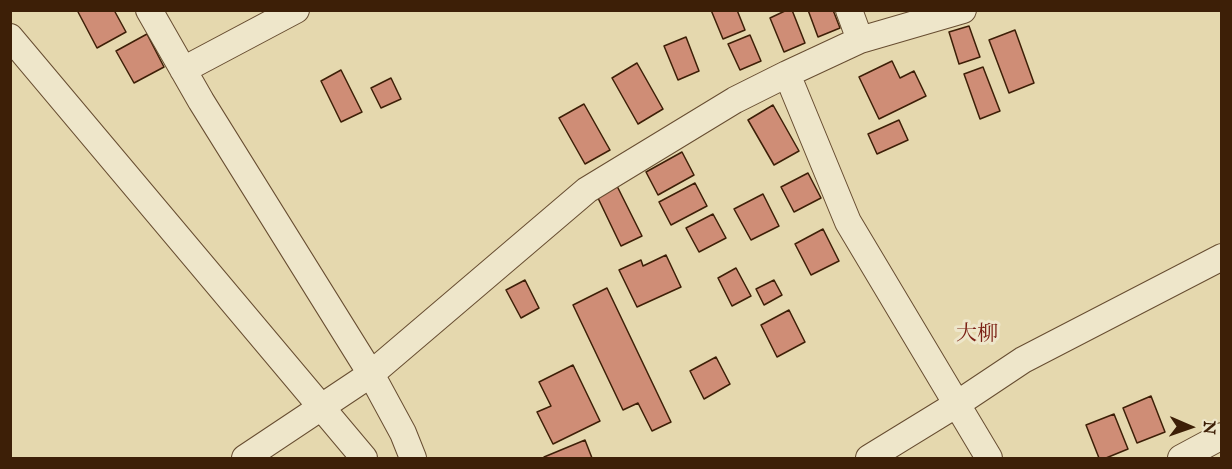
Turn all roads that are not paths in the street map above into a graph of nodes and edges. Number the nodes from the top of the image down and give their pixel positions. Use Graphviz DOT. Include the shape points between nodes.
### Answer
graph roads {
  1 [pos="149,10"];
  2 [pos="296,10"];
  3 [pos="849,10"];
  4 [pos="963,10"];
  5 [pos="10,37"];
  6 [pos="860,40"];
  7 [pos="183,70"];
  8 [pos="787,74"];
  9 [pos="1221,257"];
  10 [pos="371,374"];
  11 [pos="957,404"];
  12 [pos="321,408"];
  13 [pos="1221,436"];
  14 [pos="245,459"];
  15 [pos="364,459"];
  16 [pos="413,459"];
  17 [pos="869,459"];
  18 [pos="989,459"];
  19 [pos="1180,459"];
  1 -- 7 [label="street"];
  2 -- 7 [label="street"];
  3 -- 6 [label="street"];
  4 -- 6 [label="street"];
  5 -- 12 [label="street"];
  6 -- 8 [label="street"];
  7 -- 10 [label="street"];
  8 -- 10 [label="street" via="735,100 587,190"];
  8 -- 11 [label="street" via="848,222"];
  9 -- 11 [label="street" via="1023,360"];
  10 -- 12 [label="street"];
  10 -- 16 [label="street"];
  11 -- 17 [label="street"];
  11 -- 18 [label="street"];
  12 -- 14 [label="street"];
  12 -- 15 [label="street"];
  13 -- 19 [label="street"];
}
